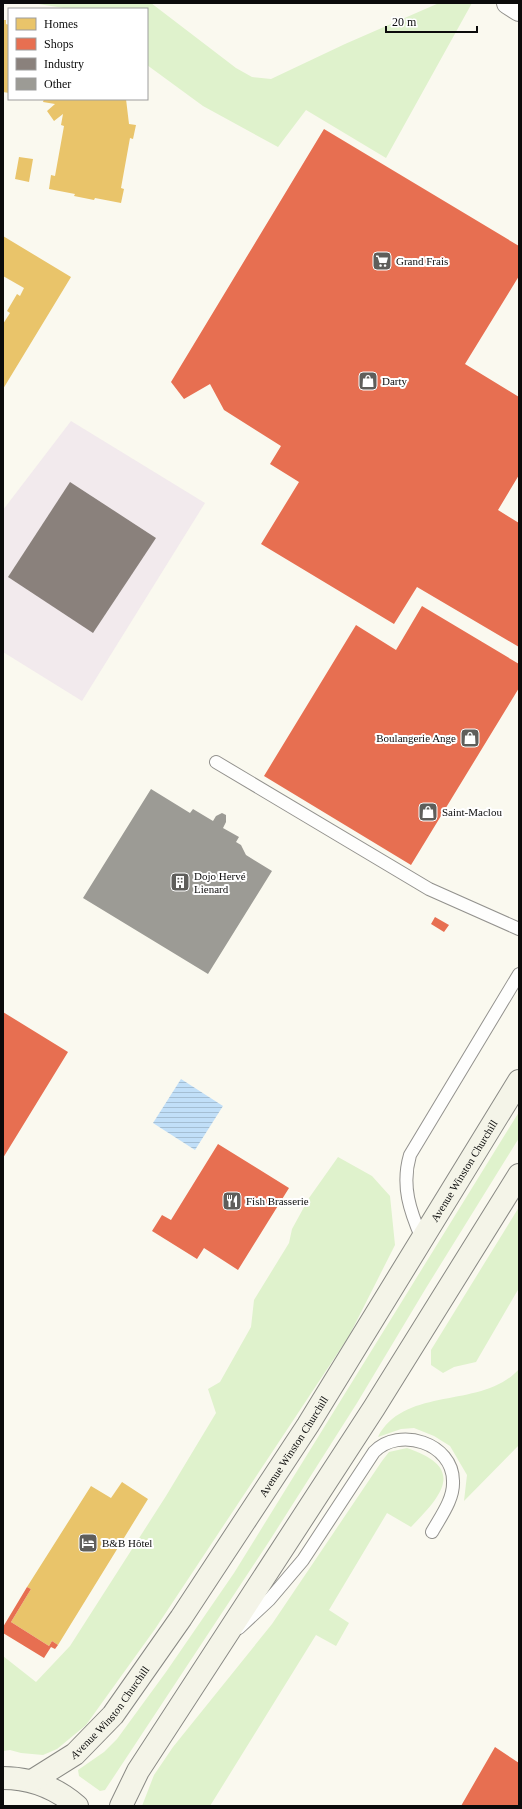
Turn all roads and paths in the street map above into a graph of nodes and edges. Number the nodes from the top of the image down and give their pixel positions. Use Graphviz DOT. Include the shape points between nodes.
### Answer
graph roads {
  1 [pos="508,3"];
  2 [pos="519,10"];
  3 [pos="216,762"];
  4 [pos="519,929"];
  5 [pos="519,974"];
  6 [pos="519,1081"];
  7 [pos="519,1175"];
  8 [pos="422,1239"];
  9 [pos="432,1532"];
  10 [pos="219,1647"];
  11 [pos="3,1778"];
  12 [pos="32,1781"];
  13 [pos="77,1806"];
  14 [pos="121,1806"];
  1 -- 2 [label="street"];
  3 -- 4 [label="lane" via="429,888"];
  5 -- 8 [label="lane" via="410,1155 406,1168 407,1196"];
  6 -- 8 [label="main road, Avenue Winston Churchill"];
  7 -- 10 [label="main road" via="374,1408"];
  8 -- 12 [label="main road, Avenue Winston Churchill" via="253,1510 113,1714 75,1754"];
  9 -- 10 [label="lane" via="452,1493 452,1471 448,1461 440,1452 418,1441 398,1439 381,1445 286,1581"];
  10 -- 14 [label="main road" via="138,1770"];
  11 -- 12 [label="main road"];
  12 -- 13 [label="main road" via="50,1788"];
}
